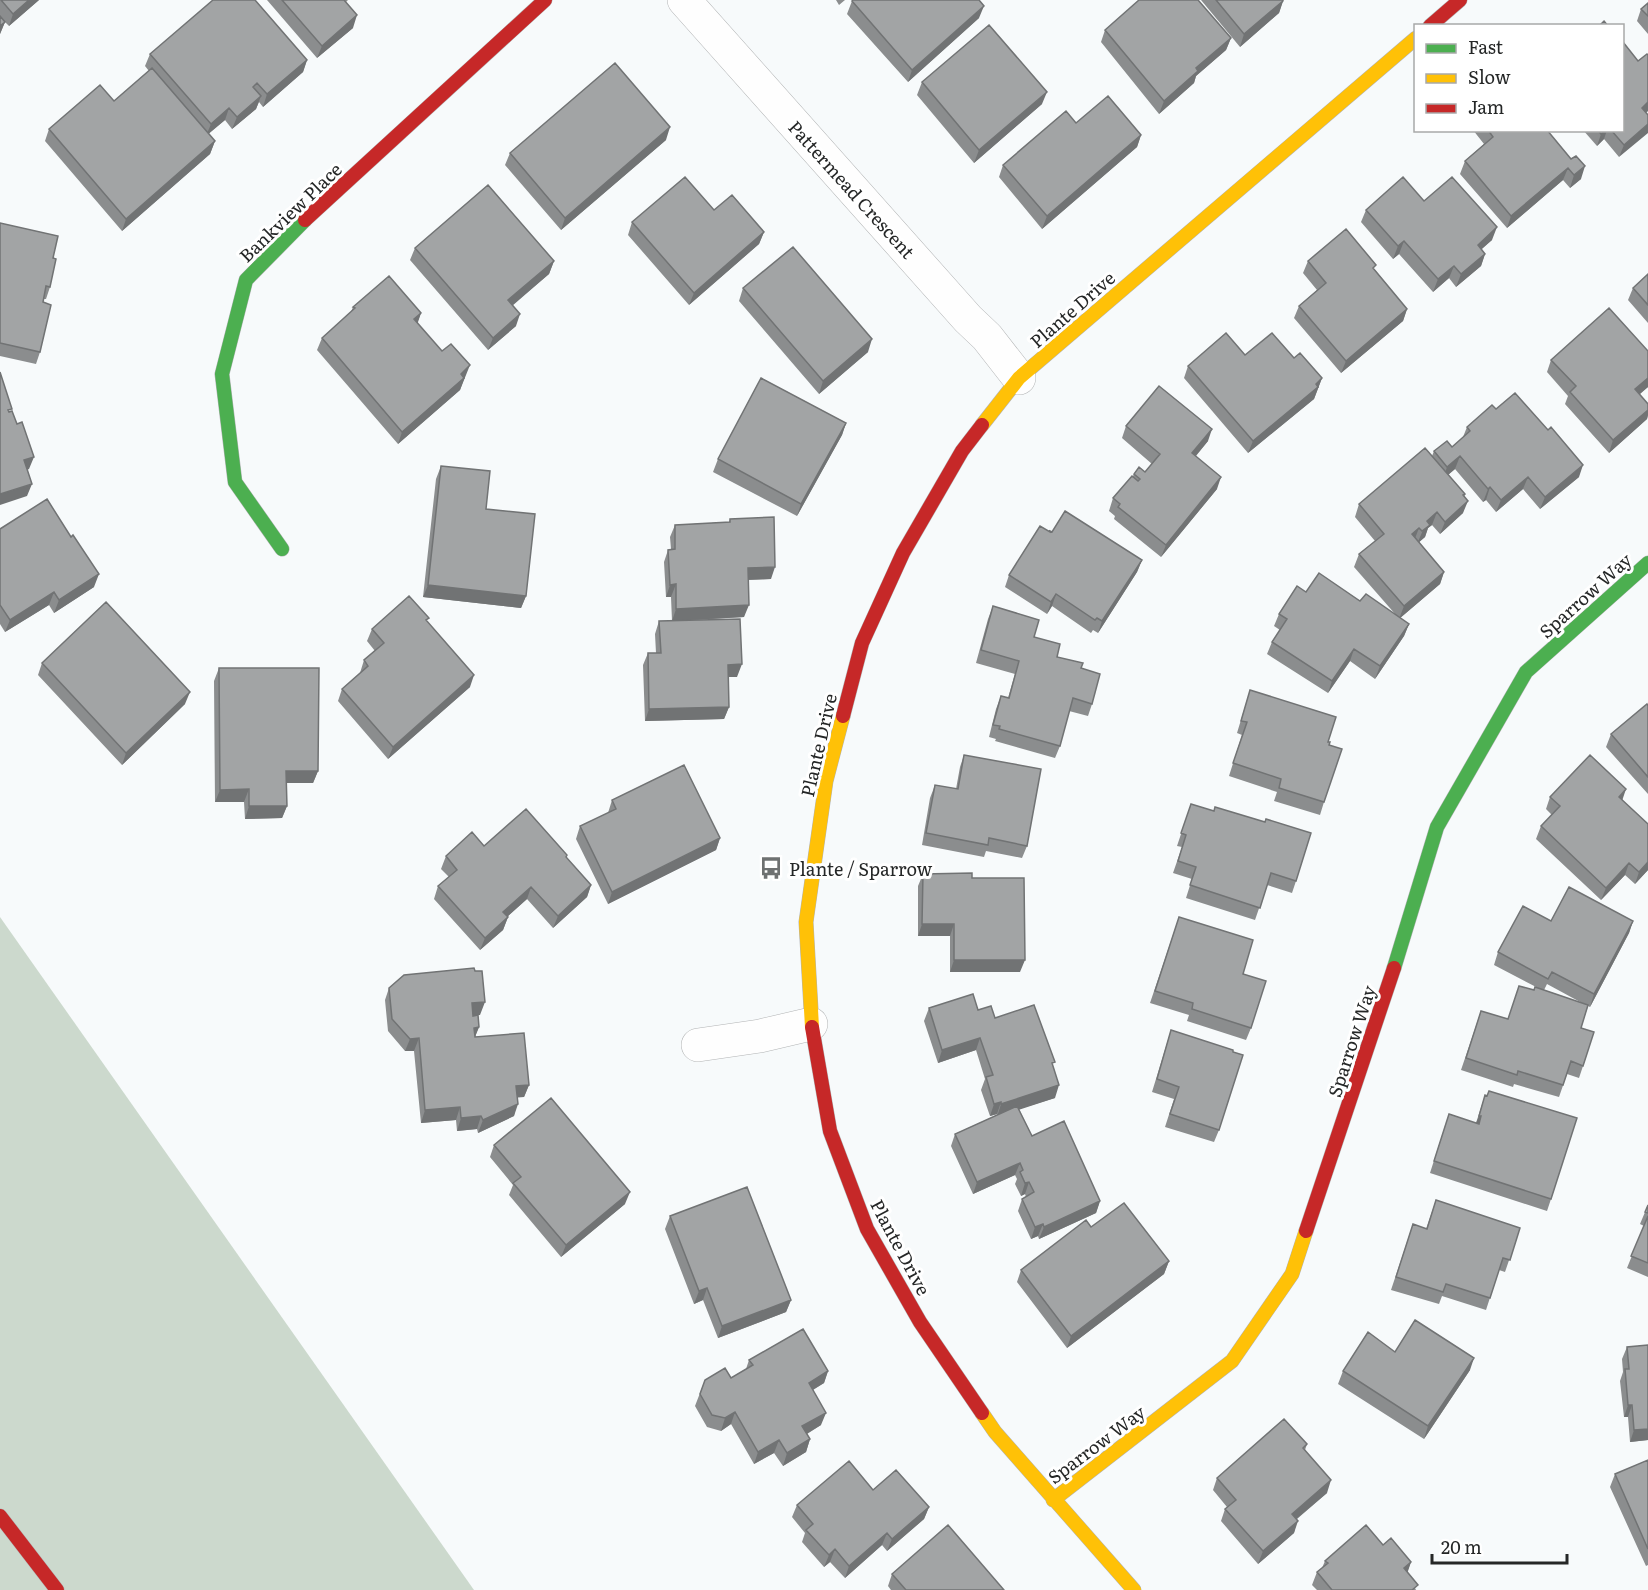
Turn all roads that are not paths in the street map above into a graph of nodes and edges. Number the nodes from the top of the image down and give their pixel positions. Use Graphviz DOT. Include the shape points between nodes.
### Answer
graph roads {
  1 [pos="545,0"];
  2 [pos="684,0"];
  3 [pos="1460,0"];
  4 [pos="1432,24"];
  5 [pos="1414,40"];
  6 [pos="1019,378"];
  7 [pos="282,549"];
  8 [pos="1648,563"];
  9 [pos="811,1024"];
  10 [pos="698,1045"];
  11 [pos="1053,1500"];
  12 [pos="0,1516"];
  13 [pos="57,1590"];
  14 [pos="1134,1590"];
  1 -- 7 [label="main road, Bankview Place" via="322,203 246,280 222,374 235,482"];
  2 -- 6 [label="street, Pattermead Crescent" via="987,337"];
  3 -- 4 [label="main road"];
  5 -- 6 [label="main road, Plante Drive"];
  6 -- 9 [label="main road, Plante Drive" via="962,451 903,553 862,643 826,781 806,922"];
  8 -- 11 [label="main road, Sparrow Way" via="1526,672 1437,827 1292,1274 1232,1361"];
  9 -- 10 [label="street"];
  9 -- 11 [label="main road, Plante Drive" via="830,1131 867,1229 920,1322 995,1432"];
  11 -- 14 [label="main road, Plante Drive"];
  12 -- 13 [label="main road"];
}
